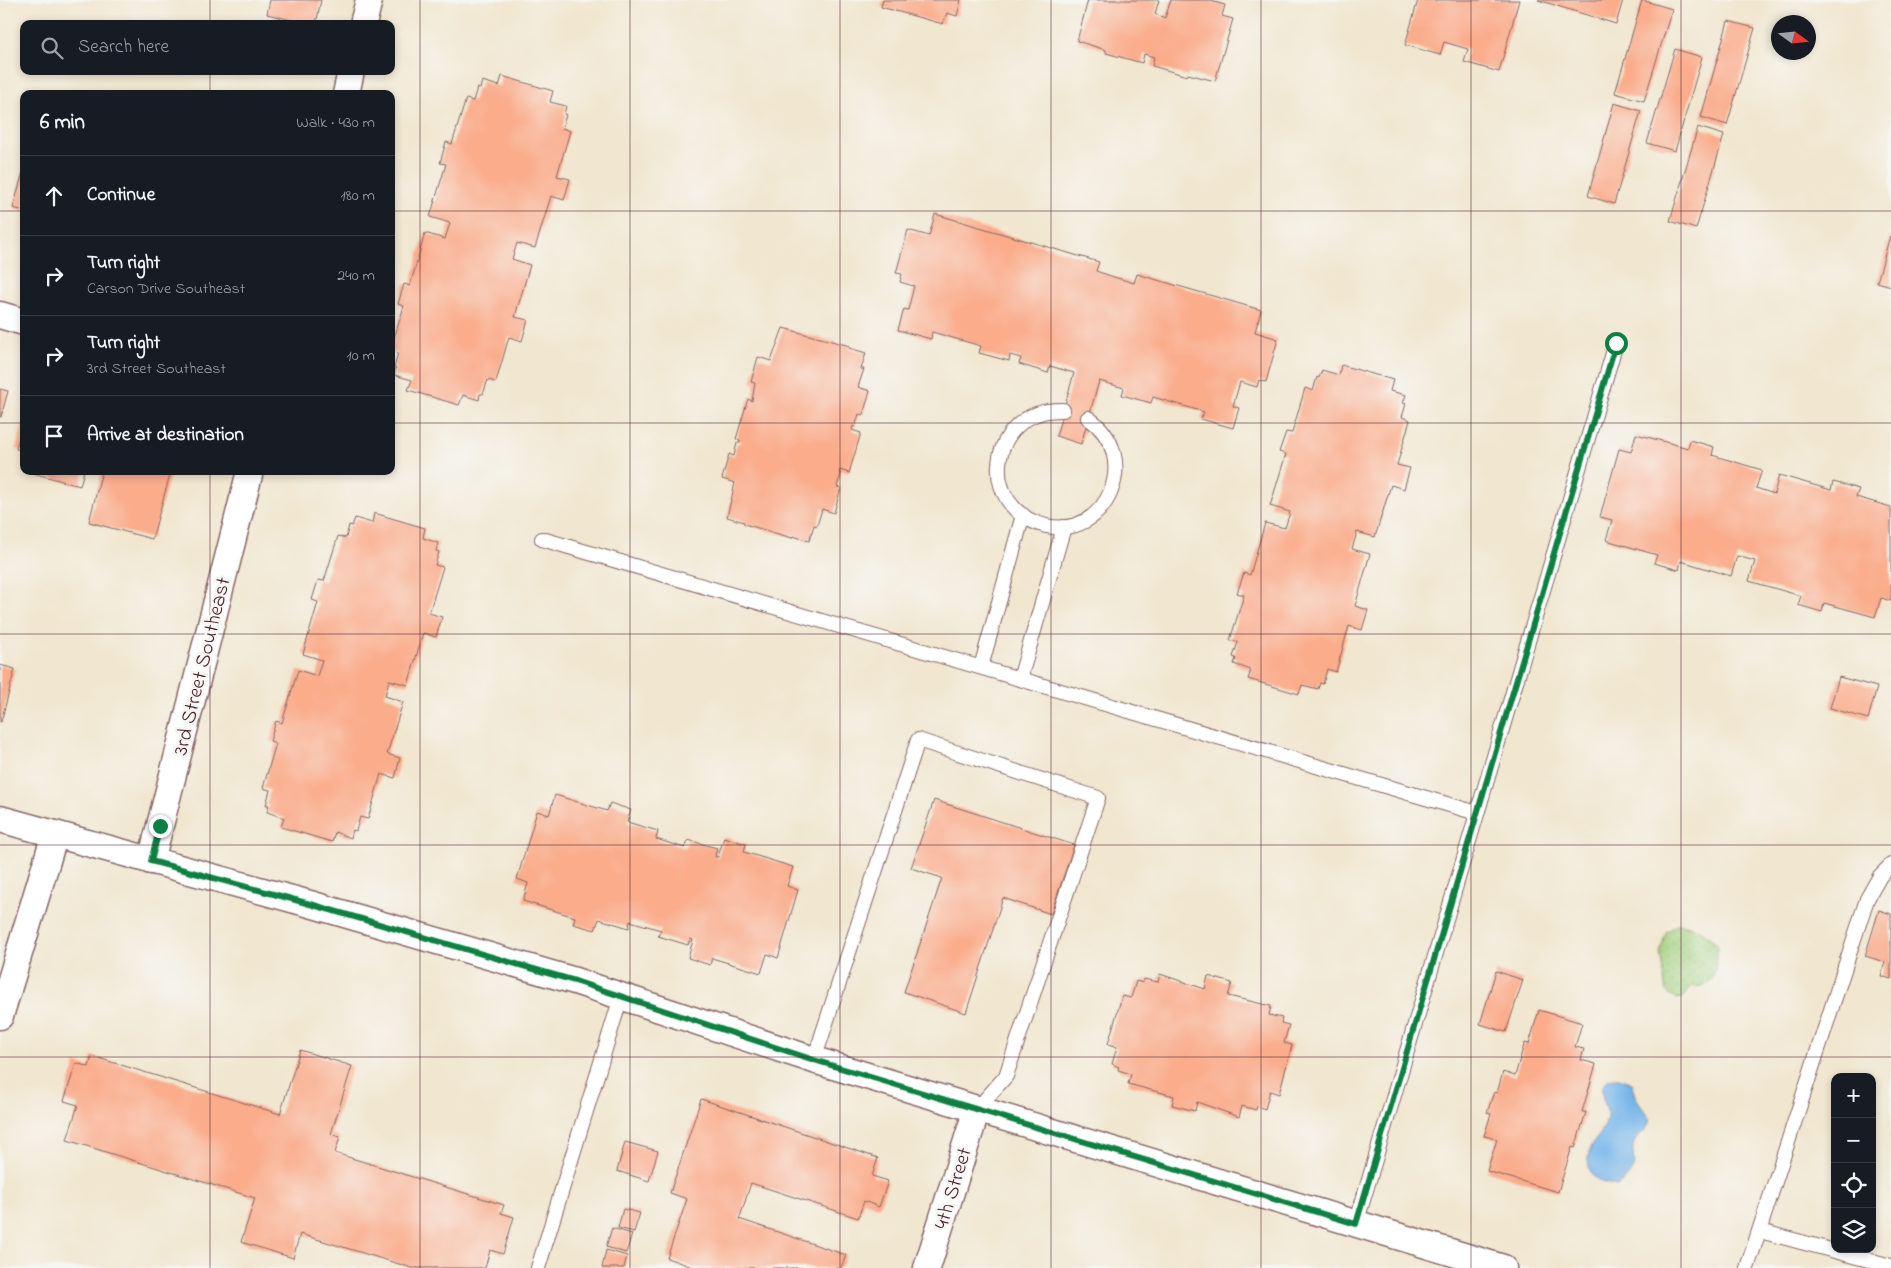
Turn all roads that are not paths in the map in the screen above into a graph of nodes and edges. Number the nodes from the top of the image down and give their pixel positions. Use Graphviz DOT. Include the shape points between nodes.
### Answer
graph roads {
  1 [pos="370,0"];
  2 [pos="364,20"];
  3 [pos="350,75"];
  4 [pos="347,90"];
  5 [pos="0,315"];
  6 [pos="20,321"];
  7 [pos="1616,343"];
  8 [pos="1063,410"];
  9 [pos="1088,418"];
  10 [pos="249,475"];
  11 [pos="1022,515"];
  12 [pos="1064,527"];
  13 [pos="542,538"];
  14 [pos="981,667"];
  15 [pos="1020,679"];
  16 [pos="1477,813"];
  17 [pos="0,819"];
  18 [pos="55,834"];
  19 [pos="151,861"];
  20 [pos="1891,865"];
  21 [pos="621,997"];
  22 [pos="0,1016"];
  23 [pos="814,1060"];
  24 [pos="977,1109"];
  25 [pos="1356,1224"];
  26 [pos="1760,1231"];
  27 [pos="1891,1266"];
  28 [pos="538,1268"];
  29 [pos="928,1268"];
  30 [pos="1503,1268"];
  31 [pos="1748,1268"];
  1 -- 2 [label="street"];
  3 -- 4 [label="street"];
  5 -- 6 [label="street"];
  7 -- 16 [label="lane"];
  8 -- 11 [label="lane" via="1035,413 1020,422 1009,434 1002,450 998,466 1000,483 1007,498"];
  9 -- 12 [label="lane" via="1108,437 1114,453 1116,470 1113,486 1106,502 1095,514"];
  10 -- 19 [label="street, 3rd Street Southeast"];
  11 -- 12 [label="lane" via="1047,526"];
  11 -- 14 [label="lane"];
  12 -- 15 [label="lane"];
  13 -- 14 [label="lane"];
  14 -- 15 [label="lane"];
  15 -- 16 [label="lane"];
  16 -- 25 [label="lane"];
  17 -- 18 [label="street"];
  18 -- 19 [label="street"];
  18 -- 22 [label="street"];
  19 -- 21 [label="street" via="320,906"];
  20 -- 26 [label="lane" via="1880,876 1867,899"];
  21 -- 23 [label="street"];
  21 -- 28 [label="lane"];
  23 -- 24 [label="street"];
  23 -- 24 [label="lane" via="918,740 1098,798 1006,1076"];
  24 -- 25 [label="street"];
  24 -- 29 [label="street, 4th Street"];
  25 -- 30 [label="street"];
  26 -- 27 [label="lane"];
  26 -- 31 [label="lane"];
}
